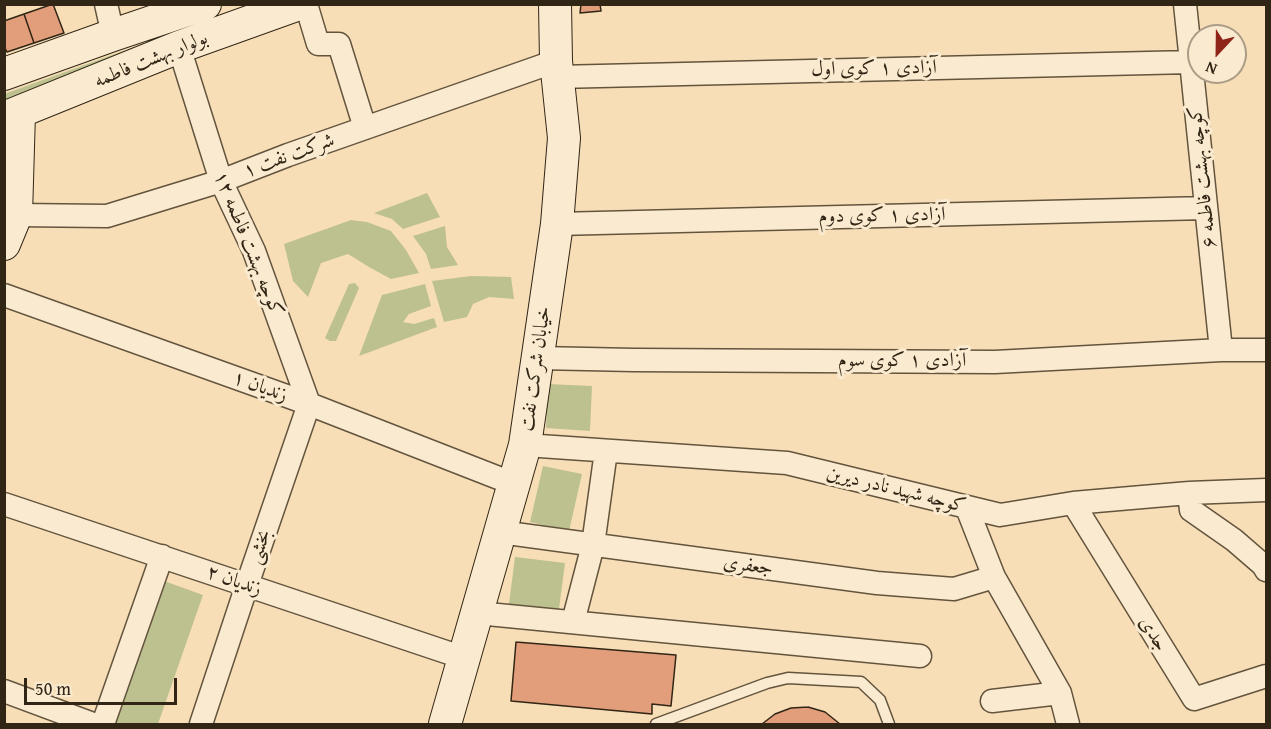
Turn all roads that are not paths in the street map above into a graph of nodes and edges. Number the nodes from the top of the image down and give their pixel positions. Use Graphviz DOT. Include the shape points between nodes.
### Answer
graph roads {
  1 [pos="106,4"];
  2 [pos="205,4"];
  3 [pos="299,4"];
  4 [pos="306,4"];
  5 [pos="555,4"];
  6 [pos="1185,4"];
  7 [pos="1187,24"];
  8 [pos="113,35"];
  9 [pos="179,47"];
  10 [pos="1187,62"];
  11 [pos="556,69"];
  12 [pos="4,75"];
  13 [pos="1193,84"];
  14 [pos="12,116"];
  15 [pos="364,128"];
  16 [pos="221,181"];
  17 [pos="1206,208"];
  18 [pos="16,215"];
  19 [pos="557,224"];
  20 [pos="4,244"];
  21 [pos="4,295"];
  22 [pos="1221,350"];
  23 [pos="1266,350"];
  24 [pos="538,358"];
  25 [pos="309,404"];
  26 [pos="525,445"];
  27 [pos="606,451"];
  28 [pos="514,484"];
  29 [pos="1266,490"];
  30 [pos="1189,493"];
  31 [pos="1073,503"];
  32 [pos="4,504"];
  33 [pos="967,508"];
  34 [pos="500,532"];
  35 [pos="593,544"];
  36 [pos="162,556"];
  37 [pos="1266,570"];
  38 [pos="994,578"];
  39 [pos="247,585"];
  40 [pos="477,613"];
  41 [pos="573,622"];
  42 [pos="920,656"];
  43 [pos="464,658"];
  44 [pos="1266,676"];
  45 [pos="4,691"];
  46 [pos="1060,693"];
  47 [pos="992,701"];
  48 [pos="93,724"];
  49 [pos="103,724"];
  50 [pos="201,724"];
  51 [pos="444,724"];
  52 [pos="656,724"];
  53 [pos="889,724"];
  54 [pos="1068,724"];
  1 -- 8 [label="street"];
  2 -- 8 [label="street, بولوار بهشت فاطمه"];
  3 -- 9 [label="street, بولوار بهشت فاطمه"];
  4 -- 15 [label="street" via="318,45 339,44"];
  5 -- 11 [label="street, خیابان شرکت نفت"];
  6 -- 7 [label="street, کوچه بهشت فاطمه ۶"];
  8 -- 12 [label="street, بولوار بهشت فاطمه"];
  9 -- 14 [label="street, بولوار بهشت فاطمه"];
  9 -- 16 [label="street, کوچه بهشت فاطمه ۱۲"];
  10 -- 11 [label="street, آزادی ۱ کوی اول"];
  11 -- 15 [label="street, شرکت نفت ۱"];
  11 -- 19 [label="street, خیابان شرکت نفت" via="564,138"];
  13 -- 17 [label="street, کوچه بهشت فاطمه ۶"];
  14 -- 18 [label="street"];
  15 -- 16 [label="street, شرکت نفت ۱"];
  16 -- 18 [label="street, شرکت نفت ۱" via="107,216"];
  16 -- 25 [label="street, کوچه بهشت فاطمه ۱۲" via="254,251"];
  17 -- 19 [label="street, آزادی ۱ کوی دوم"];
  17 -- 22 [label="street, کوچه بهشت فاطمه ۶"];
  18 -- 20 [label="street"];
  19 -- 24 [label="street, خیابان شرکت نفت"];
  21 -- 25 [label="street, زندیان ۱"];
  22 -- 23 [label="street, آزادی ۱ کوی سوم"];
  22 -- 24 [label="street, آزادی ۱ کوی سوم" via="995,362"];
  24 -- 26 [label="street, خیابان شرکت نفت"];
  25 -- 28 [label="street, زندیان ۱"];
  25 -- 39 [label="street, بخشی"];
  26 -- 27 [label="street, کوچه شهید نادر دیرین"];
  26 -- 28 [label="street, خیابان شرکت نفت"];
  27 -- 33 [label="street, کوچه شهید نادر دیرین" via="787,464"];
  27 -- 35 [label="street"];
  28 -- 34 [label="street, خیابان شرکت نفت"];
  29 -- 30 [label="street, کوچه شهید نادر دیرین"];
  30 -- 31 [label="street, کوچه شهید نادر دیرین"];
  30 -- 37 [label="street" via="1191,510 1234,540"];
  31 -- 33 [label="street, کوچه شهید نادر دیرین" via="1000,515"];
  31 -- 44 [label="street, جدی" via="1194,699"];
  32 -- 36 [label="street, زندیان ۲"];
  33 -- 38 [label="street"];
  34 -- 35 [label="street, جعفری"];
  34 -- 40 [label="street, خیابان شرکت نفت"];
  35 -- 38 [label="street, جعفری" via="888,584 954,589"];
  35 -- 41 [label="street"];
  36 -- 39 [label="street, زندیان ۲"];
  36 -- 49 [label="street"];
  38 -- 46 [label="street"];
  39 -- 43 [label="street, زندیان ۲"];
  39 -- 50 [label="street, بخشی"];
  40 -- 41 [label="street"];
  40 -- 43 [label="street, خیابان شرکت نفت"];
  41 -- 42 [label="street"];
  43 -- 51 [label="street, خیابان شرکت نفت"];
  45 -- 48 [label="street"];
  46 -- 47 [label="street"];
  46 -- 54 [label="street"];
  52 -- 53 [label="lane" via="788,678 861,682 880,700"];
}
